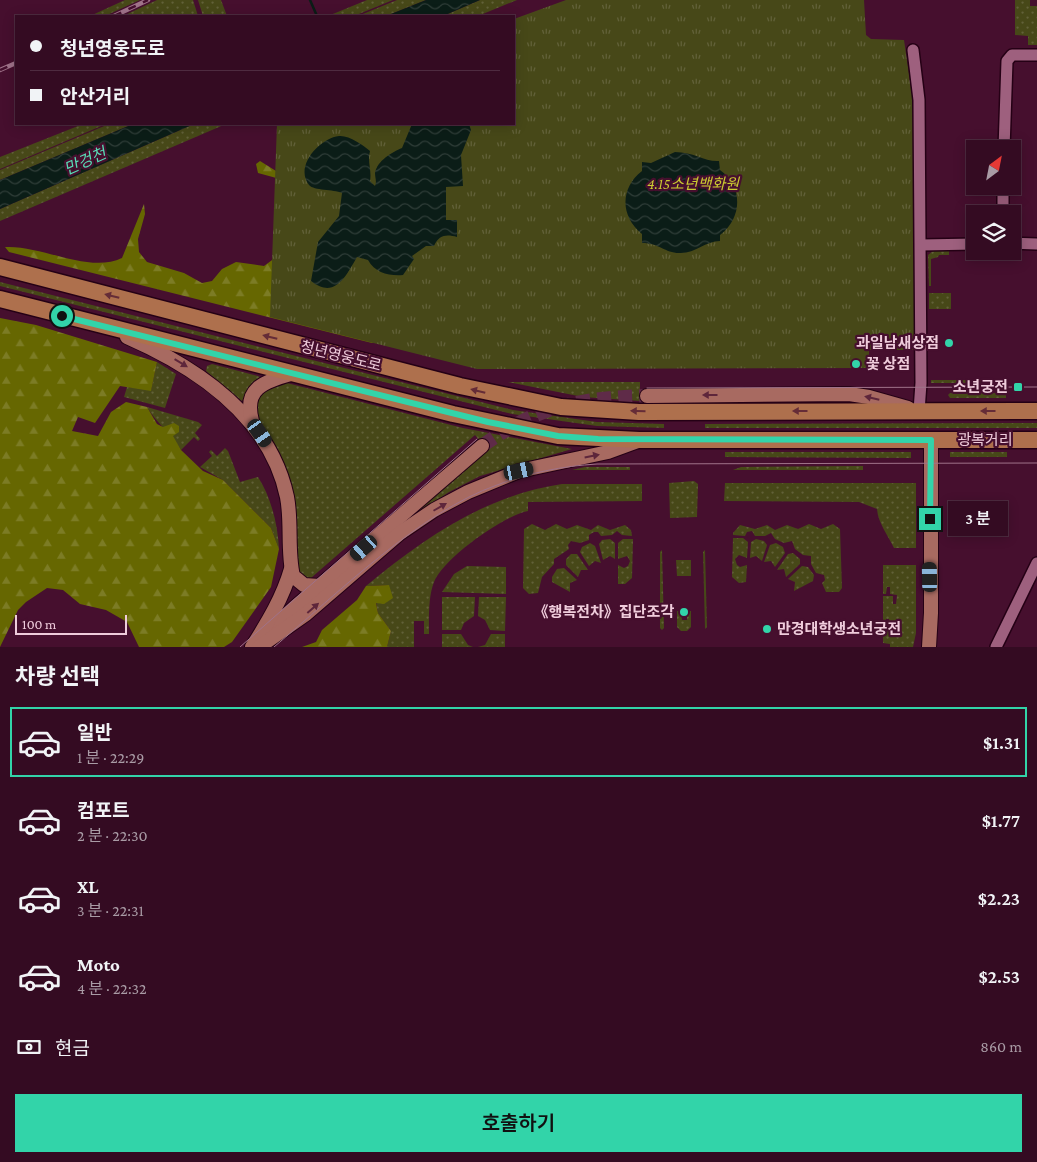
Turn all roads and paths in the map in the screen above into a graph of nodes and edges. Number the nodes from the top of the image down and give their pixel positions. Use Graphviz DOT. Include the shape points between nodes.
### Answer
graph roads {
  1 [pos="913,50"];
  2 [pos="1037,54"];
  3 [pos="1004,140"];
  4 [pos="1021,243"];
  5 [pos="966,244"];
  6 [pos="1037,244"];
  7 [pos="920,245"];
  8 [pos="0,267"];
  9 [pos="0,299"];
  10 [pos="106,327"];
  11 [pos="291,374"];
  12 [pos="647,396"];
  13 [pos="919,411"];
  14 [pos="1037,411"];
  15 [pos="687,412"];
  16 [pos="252,421"];
  17 [pos="639,440"];
  18 [pos="931,440"];
  19 [pos="1037,440"];
  20 [pos="482,446"];
  21 [pos="1037,563"];
  22 [pos="291,569"];
  23 [pos="320,586"];
  24 [pos="253,647"];
  25 [pos="259,647"];
  26 [pos="929,647"];
  27 [pos="996,647"];
  1 -- 7 [label="street" via="919,100"];
  2 -- 3 [label="street" via="1012,55 1006,61"];
  4 -- 6 [label="street"];
  5 -- 7 [label="street"];
  7 -- 13 [label="street"];
  15 -- 8 [label="highway, 청년영웅도로, one-way" via="600,410 528,402"];
  9 -- 10 [label="highway"];
  10 -- 11 [label="highway, 광복거리"];
  10 -- 16 [label="main road, one-way" via="191,369"];
  11 -- 16 [label="main road" via="257,388 250,397 248,408"];
  11 -- 17 [label="highway, 광복거리" via="523,430 598,439"];
  13 -- 12 [label="main road, one-way" via="849,394"];
  14 -- 13 [label="highway, 광복거리, one-way"];
  13 -- 15 [label="highway, 광복거리, one-way"];
  16 -- 22 [label="main road" via="268,444 287,496"];
  17 -- 18 [label="highway, 광복거리"];
  25 -- 17 [label="main road, one-way" via="306,614 400,533 434,510 519,471 608,452"];
  18 -- 19 [label="highway, 광복거리"];
  18 -- 26 [label="main road"];
  20 -- 23 [label="main road"];
  21 -- 27 [label="street"];
  22 -- 23 [label="main road" via="293,576 304,585"];
  22 -- 24 [label="main road" via="287,584"];
  23 -- 24 [label="main road"];
}
